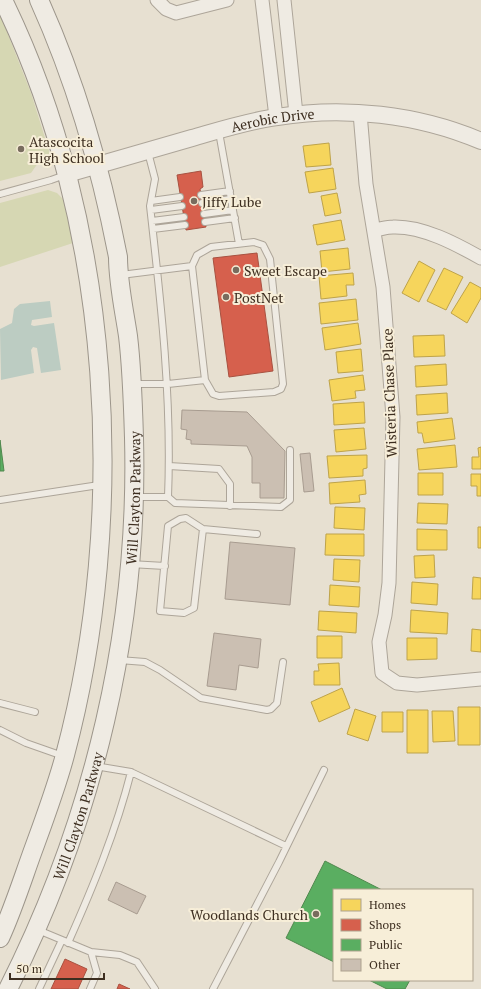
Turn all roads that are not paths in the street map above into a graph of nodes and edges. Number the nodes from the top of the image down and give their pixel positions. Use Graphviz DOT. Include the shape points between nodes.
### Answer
graph roads {
  1 [pos="3,0"];
  2 [pos="39,0"];
  3 [pos="227,0"];
  4 [pos="262,0"];
  5 [pos="284,0"];
  6 [pos="161,4"];
  7 [pos="360,113"];
  8 [pos="296,114"];
  9 [pos="276,117"];
  10 [pos="218,130"];
  11 [pos="481,141"];
  12 [pos="148,150"];
  13 [pos="98,165"];
  14 [pos="67,174"];
  15 [pos="230,191"];
  16 [pos="0,194"];
  17 [pos="201,195"];
  18 [pos="180,197"];
  19 [pos="231,199"];
  20 [pos="151,201"];
  21 [pos="202,203"];
  22 [pos="182,206"];
  23 [pos="151,210"];
  24 [pos="233,210"];
  25 [pos="204,214"];
  26 [pos="184,217"];
  27 [pos="234,218"];
  28 [pos="152,221"];
  29 [pos="205,222"];
  30 [pos="185,225"];
  31 [pos="153,229"];
  32 [pos="374,230"];
  33 [pos="239,244"];
  34 [pos="481,258"];
  35 [pos="192,266"];
  36 [pos="157,270"];
  37 [pos="118,275"];
  38 [pos="204,380"];
  39 [pos="132,384"];
  40 [pos="168,384"];
  41 [pos="290,450"];
  42 [pos="169,466"];
  43 [pos="102,485"];
  44 [pos="134,497"];
  45 [pos="168,497"];
  46 [pos="0,500"];
  47 [pos="230,506"];
  48 [pos="203,530"];
  49 [pos="257,534"];
  50 [pos="130,564"];
  51 [pos="165,566"];
  52 [pos="118,660"];
  53 [pos="283,662"];
  54 [pos="481,679"];
  55 [pos="0,703"];
  56 [pos="35,712"];
  57 [pos="0,730"];
  58 [pos="65,757"];
  59 [pos="93,766"];
  60 [pos="324,770"];
  61 [pos="131,772"];
  62 [pos="286,846"];
  63 [pos="37,930"];
  64 [pos="0,938"];
  65 [pos="65,941"];
  66 [pos="91,952"];
  67 [pos="8,989"];
  68 [pos="39,989"];
  69 [pos="90,989"];
  70 [pos="155,989"];
  71 [pos="213,989"];
  1 -- 14 [label="main road, Will Clayton Parkway" via="31,65"];
  2 -- 13 [label="main road, Will Clayton Parkway" via="75,92"];
  3 -- 6 [label="street" via="176,13"];
  4 -- 9 [label="street"];
  5 -- 8 [label="street"];
  7 -- 8 [label="street, Aerobic Drive"];
  7 -- 11 [label="street, Aerobic Drive" via="412,120"];
  7 -- 32 [label="street, Wisteria Chase Place" via="366,184"];
  8 -- 9 [label="street, Aerobic Drive"];
  9 -- 10 [label="street, Aerobic Drive"];
  10 -- 12 [label="street, Aerobic Drive"];
  10 -- 15 [label="lane"];
  12 -- 13 [label="street, Aerobic Drive"];
  12 -- 20 [label="lane" via="155,179"];
  13 -- 14 [label="street, Aerobic Drive"];
  13 -- 37 [label="main road, Will Clayton Parkway" via="118,257"];
  14 -- 16 [label="lane"];
  14 -- 43 [label="main road, Will Clayton Parkway" via="92,302 99,364"];
  15 -- 17 [label="lane"];
  15 -- 19 [label="lane"];
  18 -- 20 [label="lane"];
  19 -- 21 [label="lane"];
  19 -- 24 [label="lane"];
  20 -- 23 [label="lane"];
  22 -- 23 [label="lane"];
  23 -- 28 [label="lane"];
  24 -- 25 [label="lane"];
  24 -- 27 [label="lane"];
  26 -- 28 [label="lane"];
  27 -- 29 [label="lane"];
  27 -- 33 [label="lane"];
  28 -- 31 [label="lane"];
  30 -- 31 [label="lane"];
  31 -- 36 [label="lane"];
  32 -- 34 [label="street" via="393,227 422,231"];
  32 -- 54 [label="street, Wisteria Chase Place" via="385,304 393,416 389,583 379,642 382,673 397,683 418,685"];
  33 -- 35 [label="lane" via="203,250 197,255"];
  33 -- 38 [label="lane" via="254,242 263,245 270,259 283,384 280,390 274,392 219,396 213,394"];
  35 -- 36 [label="lane"];
  35 -- 38 [label="lane"];
  36 -- 37 [label="lane"];
  36 -- 40 [label="lane"];
  37 -- 39 [label="main road, Will Clayton Parkway" via="128,337"];
  38 -- 40 [label="lane"];
  39 -- 40 [label="lane"];
  39 -- 44 [label="main road, Will Clayton Parkway"];
  40 -- 42 [label="lane"];
  41 -- 47 [label="lane" via="290,500 286,505 274,508"];
  42 -- 45 [label="lane"];
  42 -- 47 [label="lane" via="220,469 230,484"];
  43 -- 46 [label="lane"];
  43 -- 58 [label="main road, Will Clayton Parkway" via="100,552 93,604"];
  44 -- 45 [label="lane"];
  44 -- 50 [label="main road, Will Clayton Parkway"];
  45 -- 47 [label="lane" via="175,503"];
  48 -- 49 [label="lane"];
  48 -- 51 [label="lane" via="186,518 170,523"];
  48 -- 51 [label="lane" via="194,608 184,613 160,611"];
  50 -- 51 [label="lane"];
  50 -- 52 [label="main road, Will Clayton Parkway"];
  52 -- 53 [label="lane" via="145,662 201,698 267,710 277,703"];
  52 -- 59 [label="main road, Will Clayton Parkway"];
  55 -- 56 [label="lane"];
  57 -- 58 [label="lane" via="26,743"];
  58 -- 59 [label="main road"];
  58 -- 64 [label="main road, Will Clayton Parkway"];
  59 -- 61 [label="lane"];
  59 -- 63 [label="main road, Will Clayton Parkway" via="60,870"];
  60 -- 62 [label="lane"];
  61 -- 62 [label="lane"];
  61 -- 65 [label="lane" via="122,807 95,884"];
  62 -- 71 [label="lane"];
  63 -- 65 [label="lane"];
  63 -- 67 [label="main road, Will Clayton Parkway"];
  65 -- 66 [label="lane"];
  65 -- 68 [label="lane"];
  66 -- 69 [label="lane" via="97,973"];
  66 -- 70 [label="lane" via="120,955 137,962"];
}
